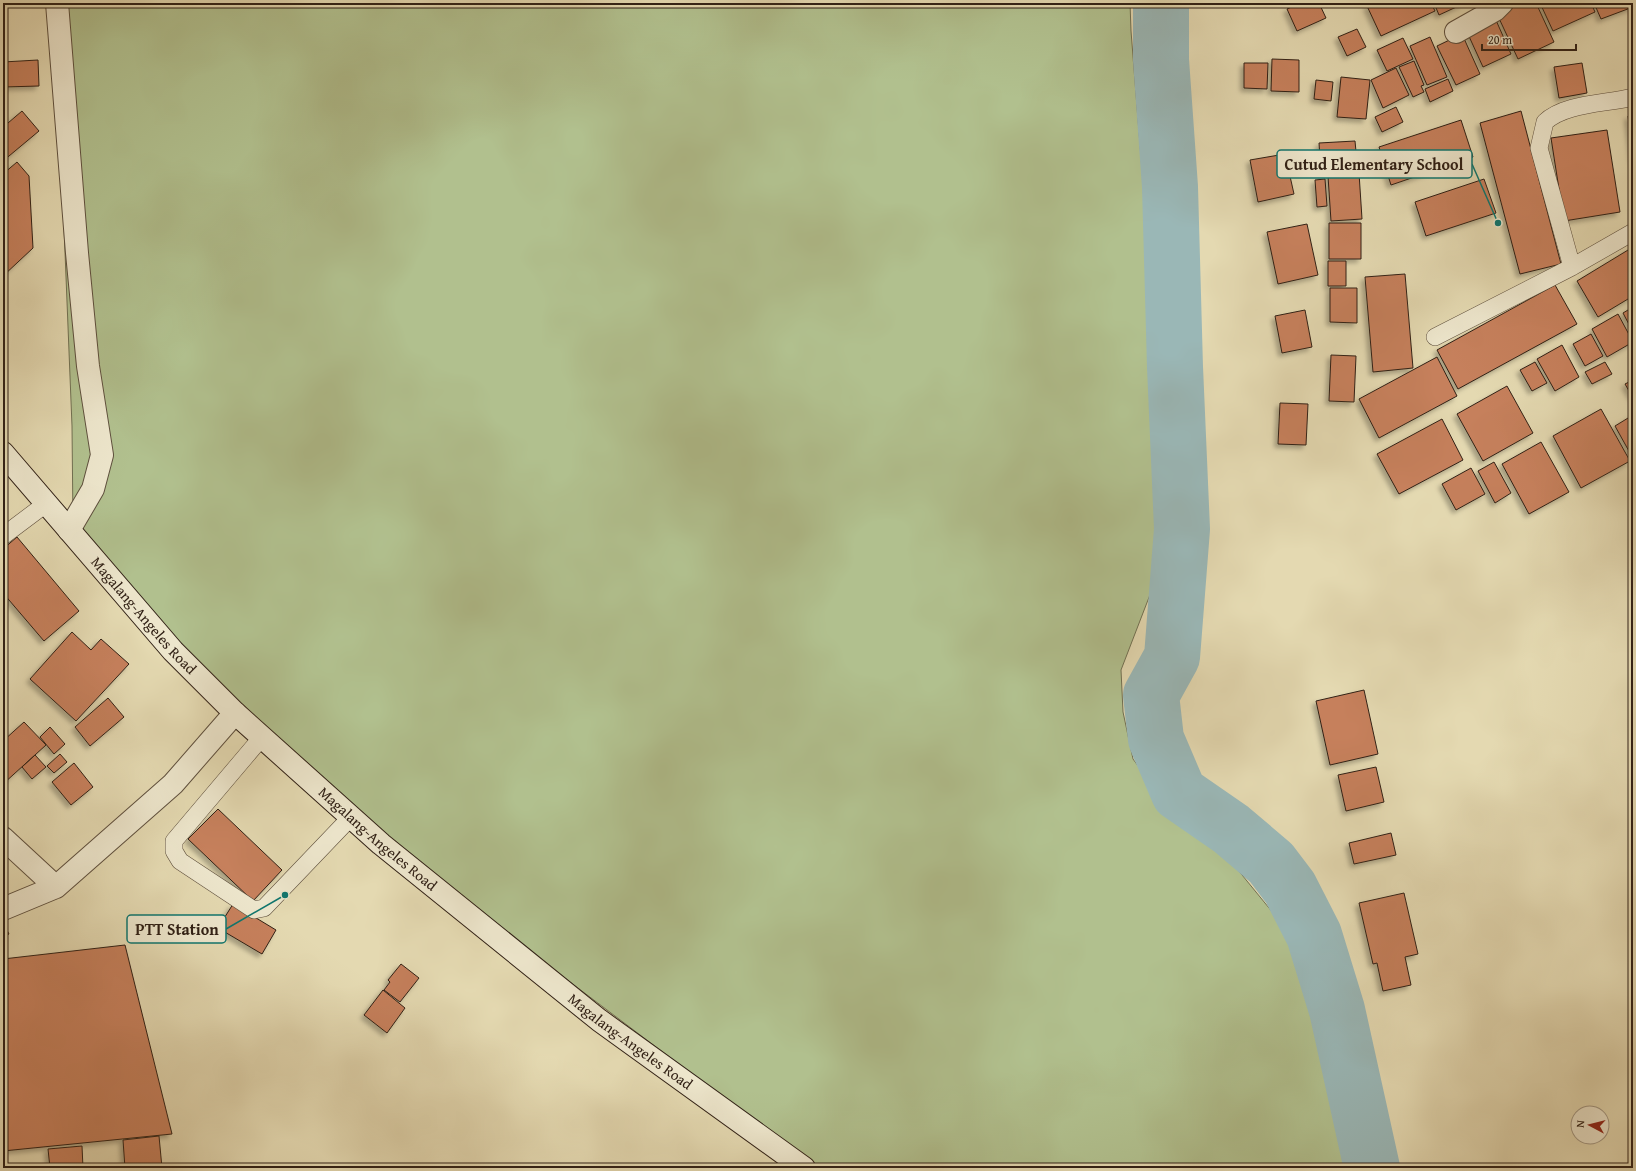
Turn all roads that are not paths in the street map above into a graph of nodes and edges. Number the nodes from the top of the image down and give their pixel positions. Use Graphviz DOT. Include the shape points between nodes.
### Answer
graph roads {
  1 [pos="57,3"];
  2 [pos="1502,3"];
  3 [pos="1456,32"];
  4 [pos="1633,97"];
  5 [pos="1633,232"];
  6 [pos="1572,267"];
  7 [pos="1435,337"];
  8 [pos="3,452"];
  9 [pos="47,503"];
  10 [pos="69,530"];
  11 [pos="3,536"];
  12 [pos="235,713"];
  13 [pos="262,737"];
  14 [pos="351,817"];
  15 [pos="3,838"];
  16 [pos="56,887"];
  17 [pos="3,909"];
  18 [pos="804,1168"];
  1 -- 10 [label="main road" via="88,366 102,455 93,489"];
  2 -- 3 [label="main road" via="1495,10"];
  4 -- 6 [label="lane" via="1568,109 1556,113 1544,122 1539,148"];
  5 -- 6 [label="lane"];
  6 -- 7 [label="lane"];
  8 -- 9 [label="main road, Magalang-Angeles Road"];
  9 -- 10 [label="main road, Magalang-Angeles Road"];
  9 -- 11 [label="lane"];
  10 -- 12 [label="main road, Magalang-Angeles Road" via="173,651"];
  12 -- 13 [label="main road, Magalang-Angeles Road"];
  12 -- 16 [label="main road" via="173,784"];
  13 -- 14 [label="main road, Magalang-Angeles Road"];
  13 -- 14 [label="lane" via="174,841 174,851 180,861 254,910 264,908"];
  14 -- 18 [label="main road, Magalang-Angeles Road" via="380,844 568,996"];
  15 -- 16 [label="main road"];
  16 -- 17 [label="main road"];
}
